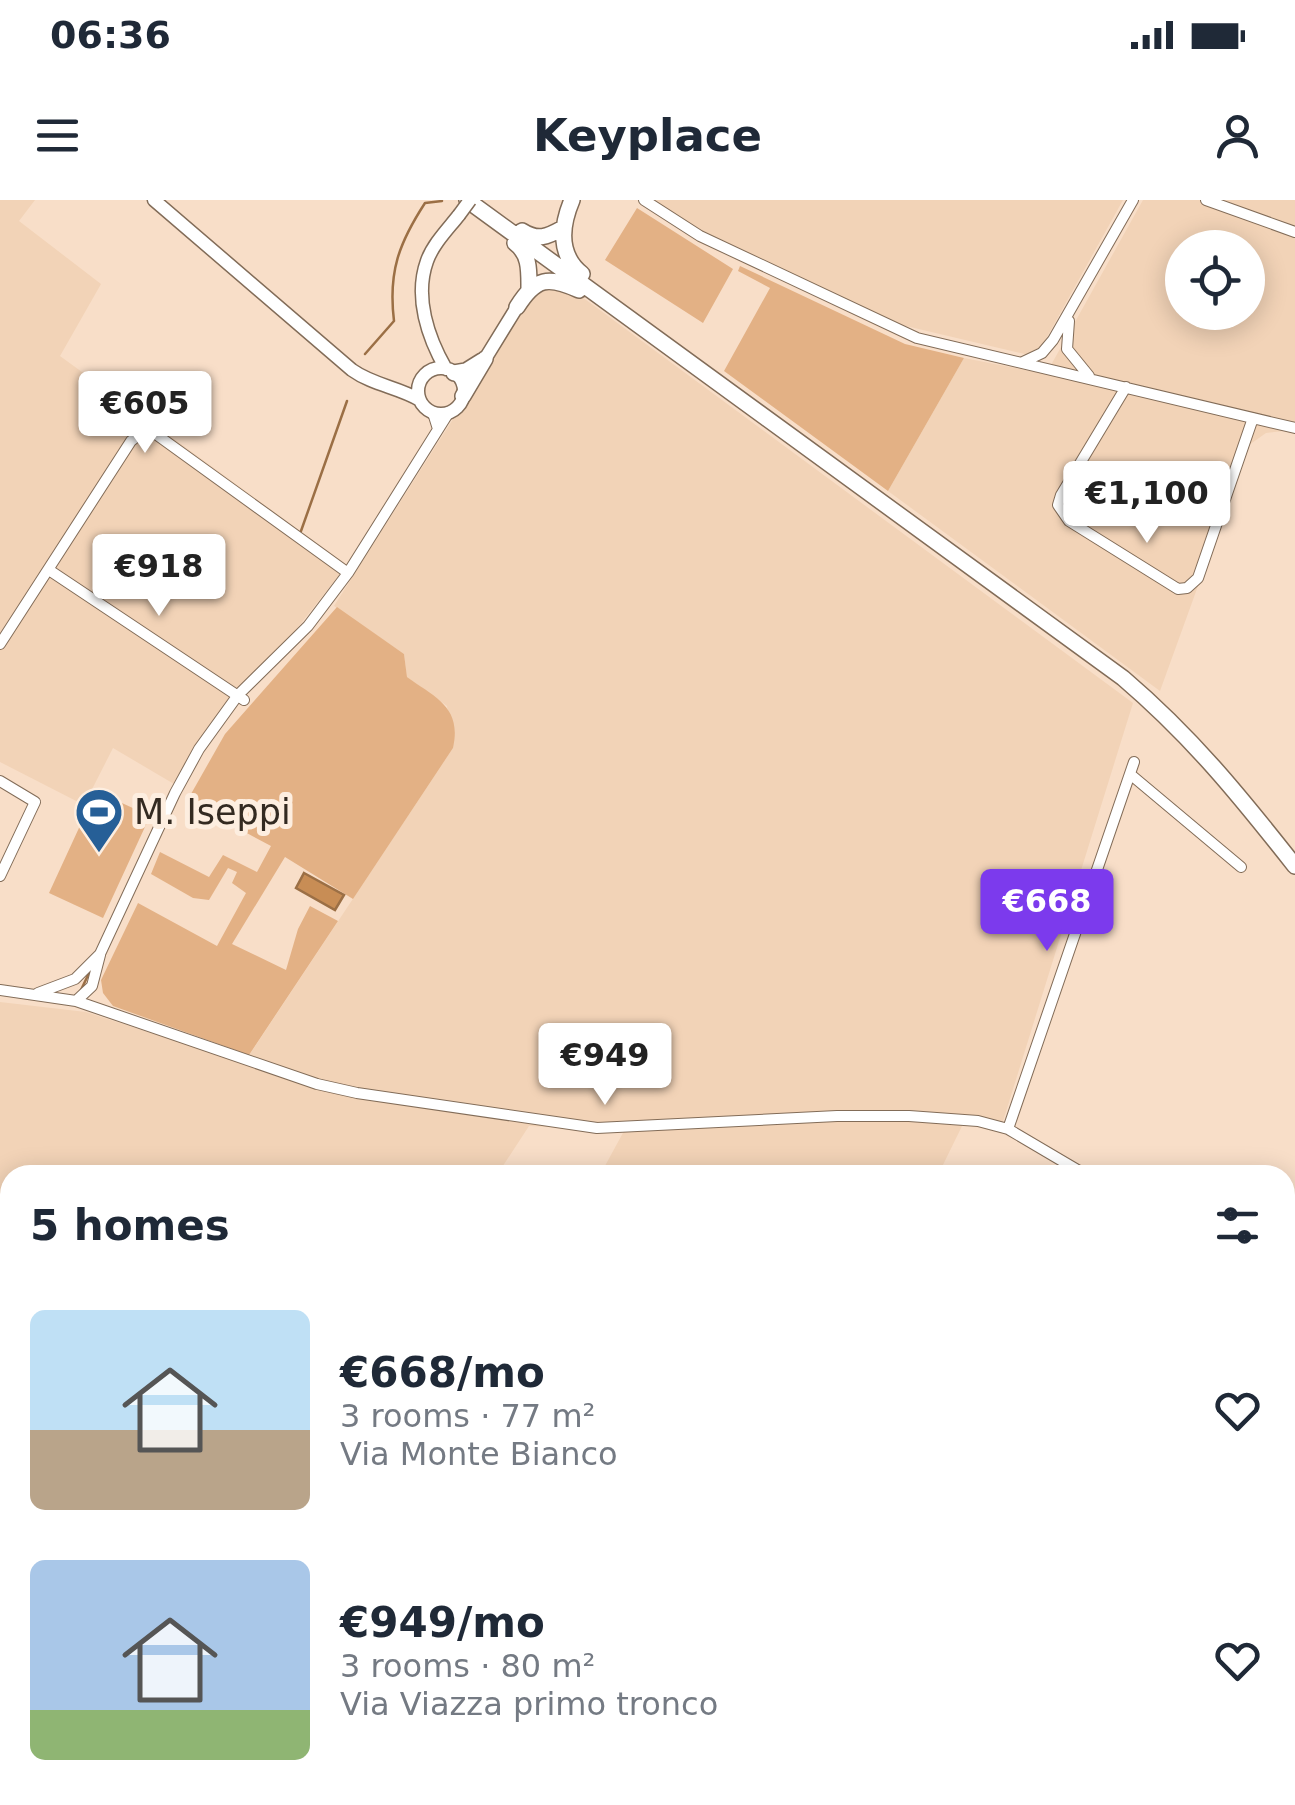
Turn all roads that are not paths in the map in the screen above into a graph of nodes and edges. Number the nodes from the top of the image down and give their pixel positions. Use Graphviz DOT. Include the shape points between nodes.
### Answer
graph roads {
  1 [pos="154,200"];
  2 [pos="644,200"];
  3 [pos="1133,200"];
  4 [pos="1206,200"];
  5 [pos="570,202"];
  6 [pos="466,203"];
  7 [pos="563,228"];
  8 [pos="1295,232"];
  9 [pos="529,289"];
  10 [pos="1074,306"];
  11 [pos="518,307"];
  12 [pos="644,330"];
  13 [pos="1053,340"];
  14 [pos="431,341"];
  15 [pos="1067,349"];
  16 [pos="485,359"];
  17 [pos="1028,364"];
  18 [pos="1054,369"];
  19 [pos="450,371"];
  20 [pos="424,377"];
  21 [pos="1090,378"];
  22 [pos="1126,387"];
  23 [pos="401,389"];
  24 [pos="463,396"];
  25 [pos="423,404"];
  26 [pos="448,412"];
  27 [pos="1253,418"];
  28 [pos="1295,428"];
  29 [pos="439,430"];
  30 [pos="49,570"];
  31 [pos="348,574"];
  32 [pos="0,644"];
  33 [pos="241,697"];
  34 [pos="0,781"];
  35 [pos="1295,866"];
  36 [pos="1242,867"];
  37 [pos="0,876"];
  38 [pos="100,954"];
  39 [pos="75,979"];
  40 [pos="92,986"];
  41 [pos="0,990"];
  42 [pos="35,994"];
  43 [pos="76,1001"];
  44 [pos="109,1011"];
  45 [pos="1008,1130"];
  46 [pos="1069,1165"];
  1 -- 23 [label="main road" via="352,370"];
  2 -- 17 [label="street" via="700,236 902,333"];
  3 -- 10 [label="street"];
  4 -- 8 [label="street"];
  5 -- 7 [label="highway"];
  6 -- 7 [label="highway" via="533,238"];
  6 -- 9 [label="highway" via="522,248"];
  6 -- 12 [label="highway"];
  6 -- 14 [label="main road" via="426,263 422,294"];
  7 -- 12 [label="highway" via="572,266"];
  9 -- 11 [label="highway"];
  9 -- 12 [label="highway" via="556,281"];
  10 -- 13 [label="street"];
  10 -- 15 [label="street"];
  11 -- 16 [label="main road"];
  12 -- 35 [label="highway" via="1122,678 1215,765"];
  13 -- 17 [label="street"];
  13 -- 18 [label="street"];
  14 -- 19 [label="main road"];
  14 -- 20 [label="main road"];
  15 -- 18 [label="street"];
  15 -- 21 [label="street"];
  16 -- 19 [label="highway" via="466,371"];
  16 -- 24 [label="highway"];
  17 -- 18 [label="street"];
  18 -- 21 [label="street"];
  19 -- 20 [label="main road"];
  19 -- 24 [label="main road" via="462,383"];
  20 -- 23 [label="main road"];
  20 -- 25 [label="main road"];
  21 -- 22 [label="street"];
  22 -- 27 [label="street"];
  22 -- 27 [label="street" via="1058,505 1069,521 1178,588 1198,578"];
  23 -- 25 [label="main road"];
  24 -- 26 [label="main road"];
  25 -- 26 [label="main road"];
  25 -- 29 [label="street"];
  26 -- 29 [label="street"];
  27 -- 28 [label="street"];
  29 -- 31 [label="street"];
  30 -- 31 [label="street" via="131,441 144,431"];
  30 -- 32 [label="street"];
  30 -- 33 [label="street"];
  31 -- 33 [label="street"];
  33 -- 38 [label="street" via="174,792"];
  34 -- 37 [label="street" via="36,802"];
  36 -- 45 [label="street" via="1132,768"];
  38 -- 39 [label="street"];
  38 -- 40 [label="street"];
  39 -- 42 [label="street"];
  39 -- 43 [label="street"];
  40 -- 43 [label="street"];
  40 -- 44 [label="street"];
  41 -- 42 [label="street"];
  42 -- 43 [label="street"];
  43 -- 44 [label="street"];
  44 -- 45 [label="street" via="317,1084 568,1125 909,1116"];
  45 -- 46 [label="street"];
}
